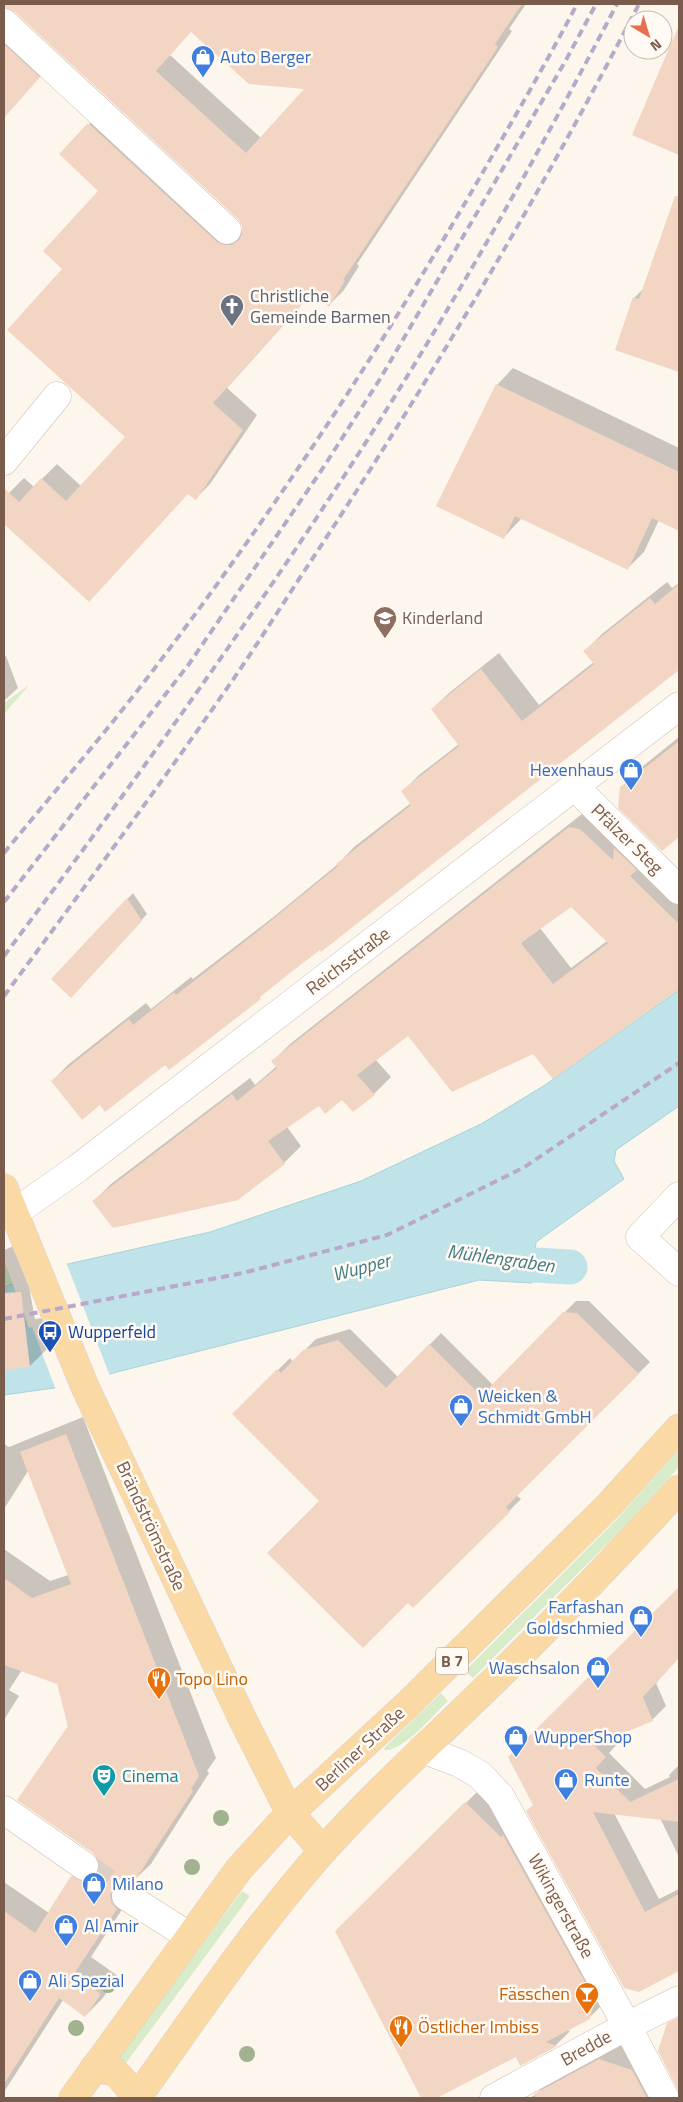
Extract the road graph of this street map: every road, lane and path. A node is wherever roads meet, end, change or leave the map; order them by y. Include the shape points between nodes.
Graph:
1 (4, 24) edge
2 (227, 230) dead end
3 (57, 396) dead end
4 (4, 461) edge
5 (679, 706) edge
6 (575, 787) junction
7 (679, 890) edge
8 (679, 1196) edge
9 (9, 1200) edge
10 (679, 1272) edge
11 (679, 1428) edge
12 (677, 1498) edge
13 (422, 1749) junction
14 (4, 1810) edge
15 (290, 1813) junction
16 (323, 1851) junction
17 (84, 1866) tunnel mouth
18 (126, 1896) tunnel mouth
19 (189, 1936) junction
20 (679, 2000) edge
21 (627, 2026) junction
22 (94, 2068) junction
23 (73, 2098) edge
24 (136, 2098) edge
25 (494, 2098) edge
26 (665, 2098) edge

1 - 2 street
3 - 4 street
5 - 6 street, Reichsstraße
6 - 7 street, Pfälzer Steg
6 - 9 street, Reichsstraße via 78,1168
8 - 10 street via 640,1238
9 - 15 main road, Brändströmstraße via 85,1388
11 - 15 main road, Berliner Straße / B 7 via 609,1505 532,1582 407,1705
12 - 13 main road, B 7
13 - 16 main road, B 7
13 - 21 street, Wikingerstraße via 480,1775 500,1796
14 - 17 street
15 - 16 main road, Brändströmstraße
15 - 19 main road, Berliner Straße / B 7 via 239,1869
16 - 24 main road, B 7 via 260,1927
18 - 19 street
19 - 22 main road, Berliner Straße / B 7
20 - 21 street, Bredde
21 - 25 street, Bredde
21 - 26 street, Wikingerstraße
22 - 23 main road, Berliner Straße / B 7
22 - 24 main road via 115,2072

